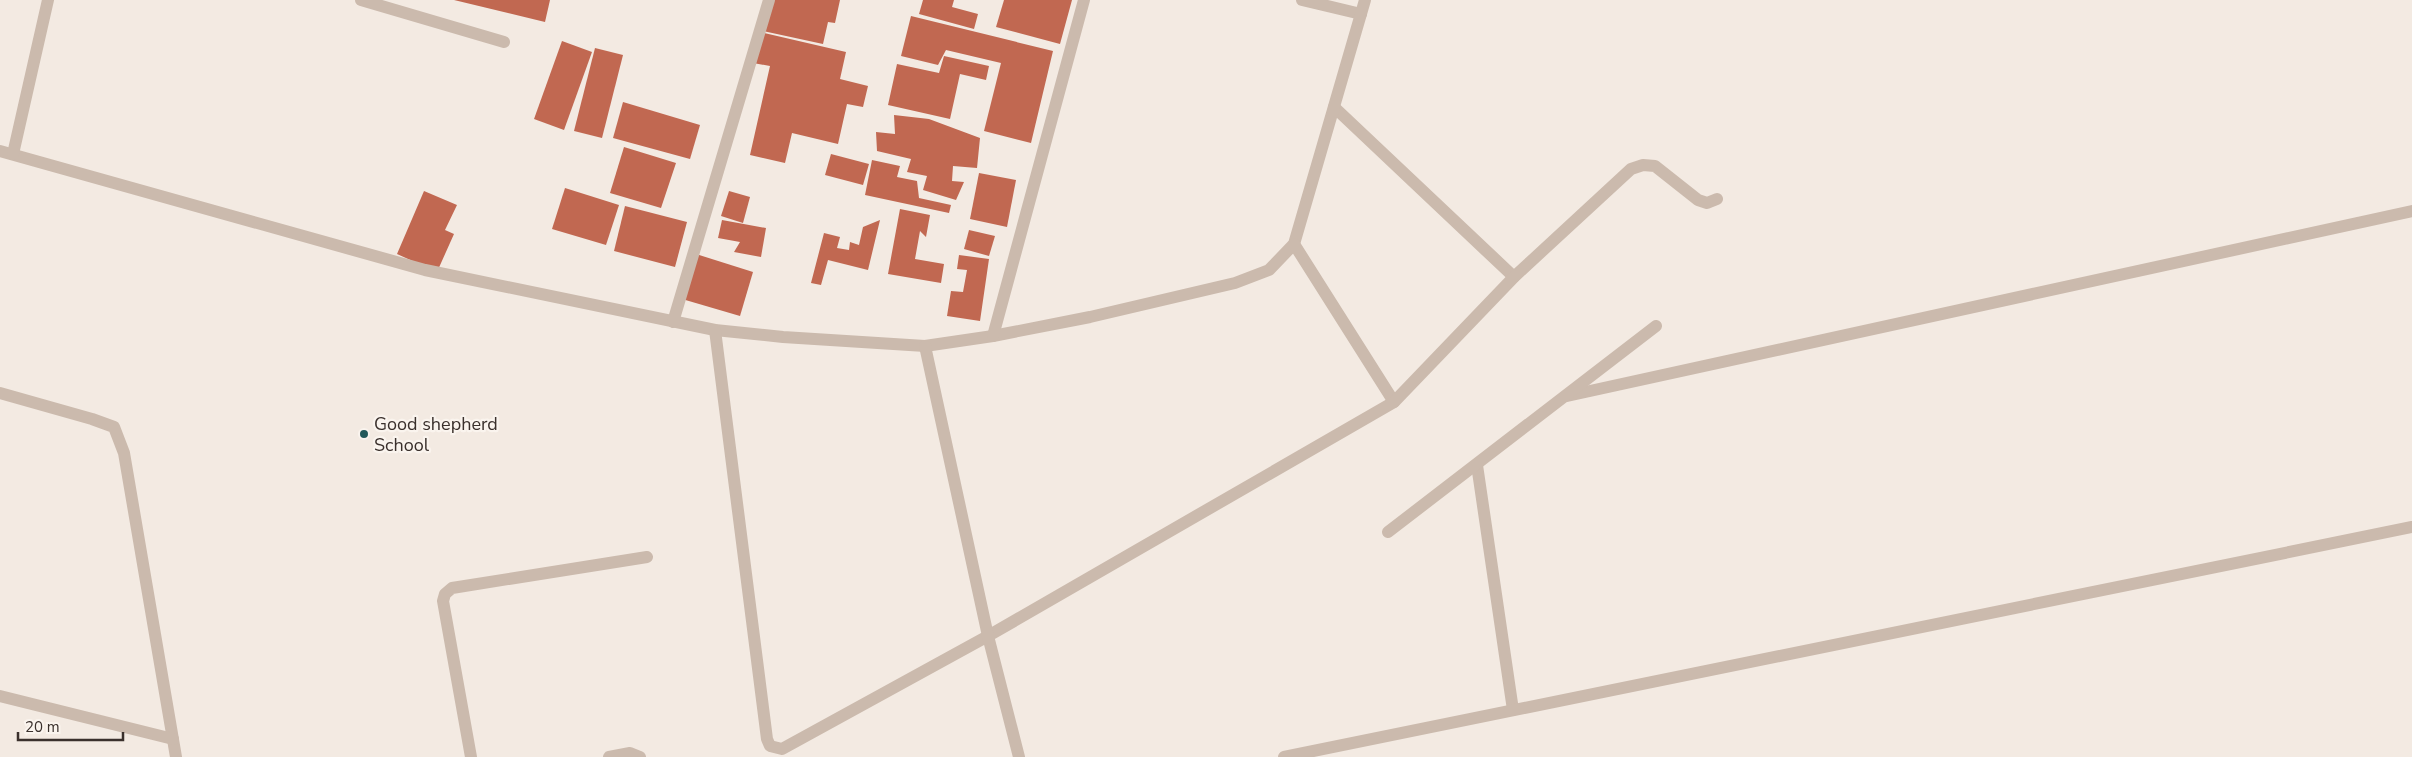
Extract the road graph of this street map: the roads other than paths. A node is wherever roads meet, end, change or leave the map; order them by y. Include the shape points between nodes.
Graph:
1 (48, 0) edge
2 (361, 0) edge
3 (769, 0) edge
4 (1084, 0) edge
5 (1302, 0) edge
6 (1365, 0) edge
7 (1361, 14) junction
8 (504, 42) dead end
9 (1334, 107) junction
10 (6, 152) edge
11 (1717, 200) dead end
12 (2412, 211) edge
13 (1294, 244) junction
14 (1514, 277) junction
15 (672, 322) junction
16 (1656, 326) dead end
17 (716, 330) junction
18 (994, 336) junction
19 (925, 346) junction
20 (0, 393) edge
21 (1567, 396) junction
22 (1394, 402) junction
23 (1477, 465) junction
24 (2412, 527) edge
25 (1388, 532) dead end
26 (647, 557) dead end
27 (988, 636) junction
28 (0, 696) edge
29 (1513, 710) junction
30 (173, 739) junction
31 (176, 757) edge
32 (471, 757) edge
33 (609, 757) edge
34 (640, 757) edge
35 (1019, 757) edge
36 (1284, 757) edge

1 - 10 street
2 - 8 street
3 - 15 street
4 - 18 street
5 - 7 street
6 - 7 street
7 - 9 street
9 - 13 street
9 - 14 street
10 - 15 street via 425,270
11 - 14 street via 1706,203 1698,200 1655,166 1631,169
12 - 21 street
13 - 18 street via 1269,270 1235,283
13 - 22 street
14 - 22 street
15 - 17 street
16 - 21 street
17 - 19 street
17 - 27 street via 770,746 782,748
18 - 19 street
19 - 27 street
20 - 30 street via 114,427 124,453
21 - 23 street
22 - 27 street
23 - 25 street
23 - 29 street
24 - 29 street
26 - 32 street via 452,588 445,594
27 - 35 street
28 - 30 street
29 - 36 street
30 - 31 street
33 - 34 street via 630,753

